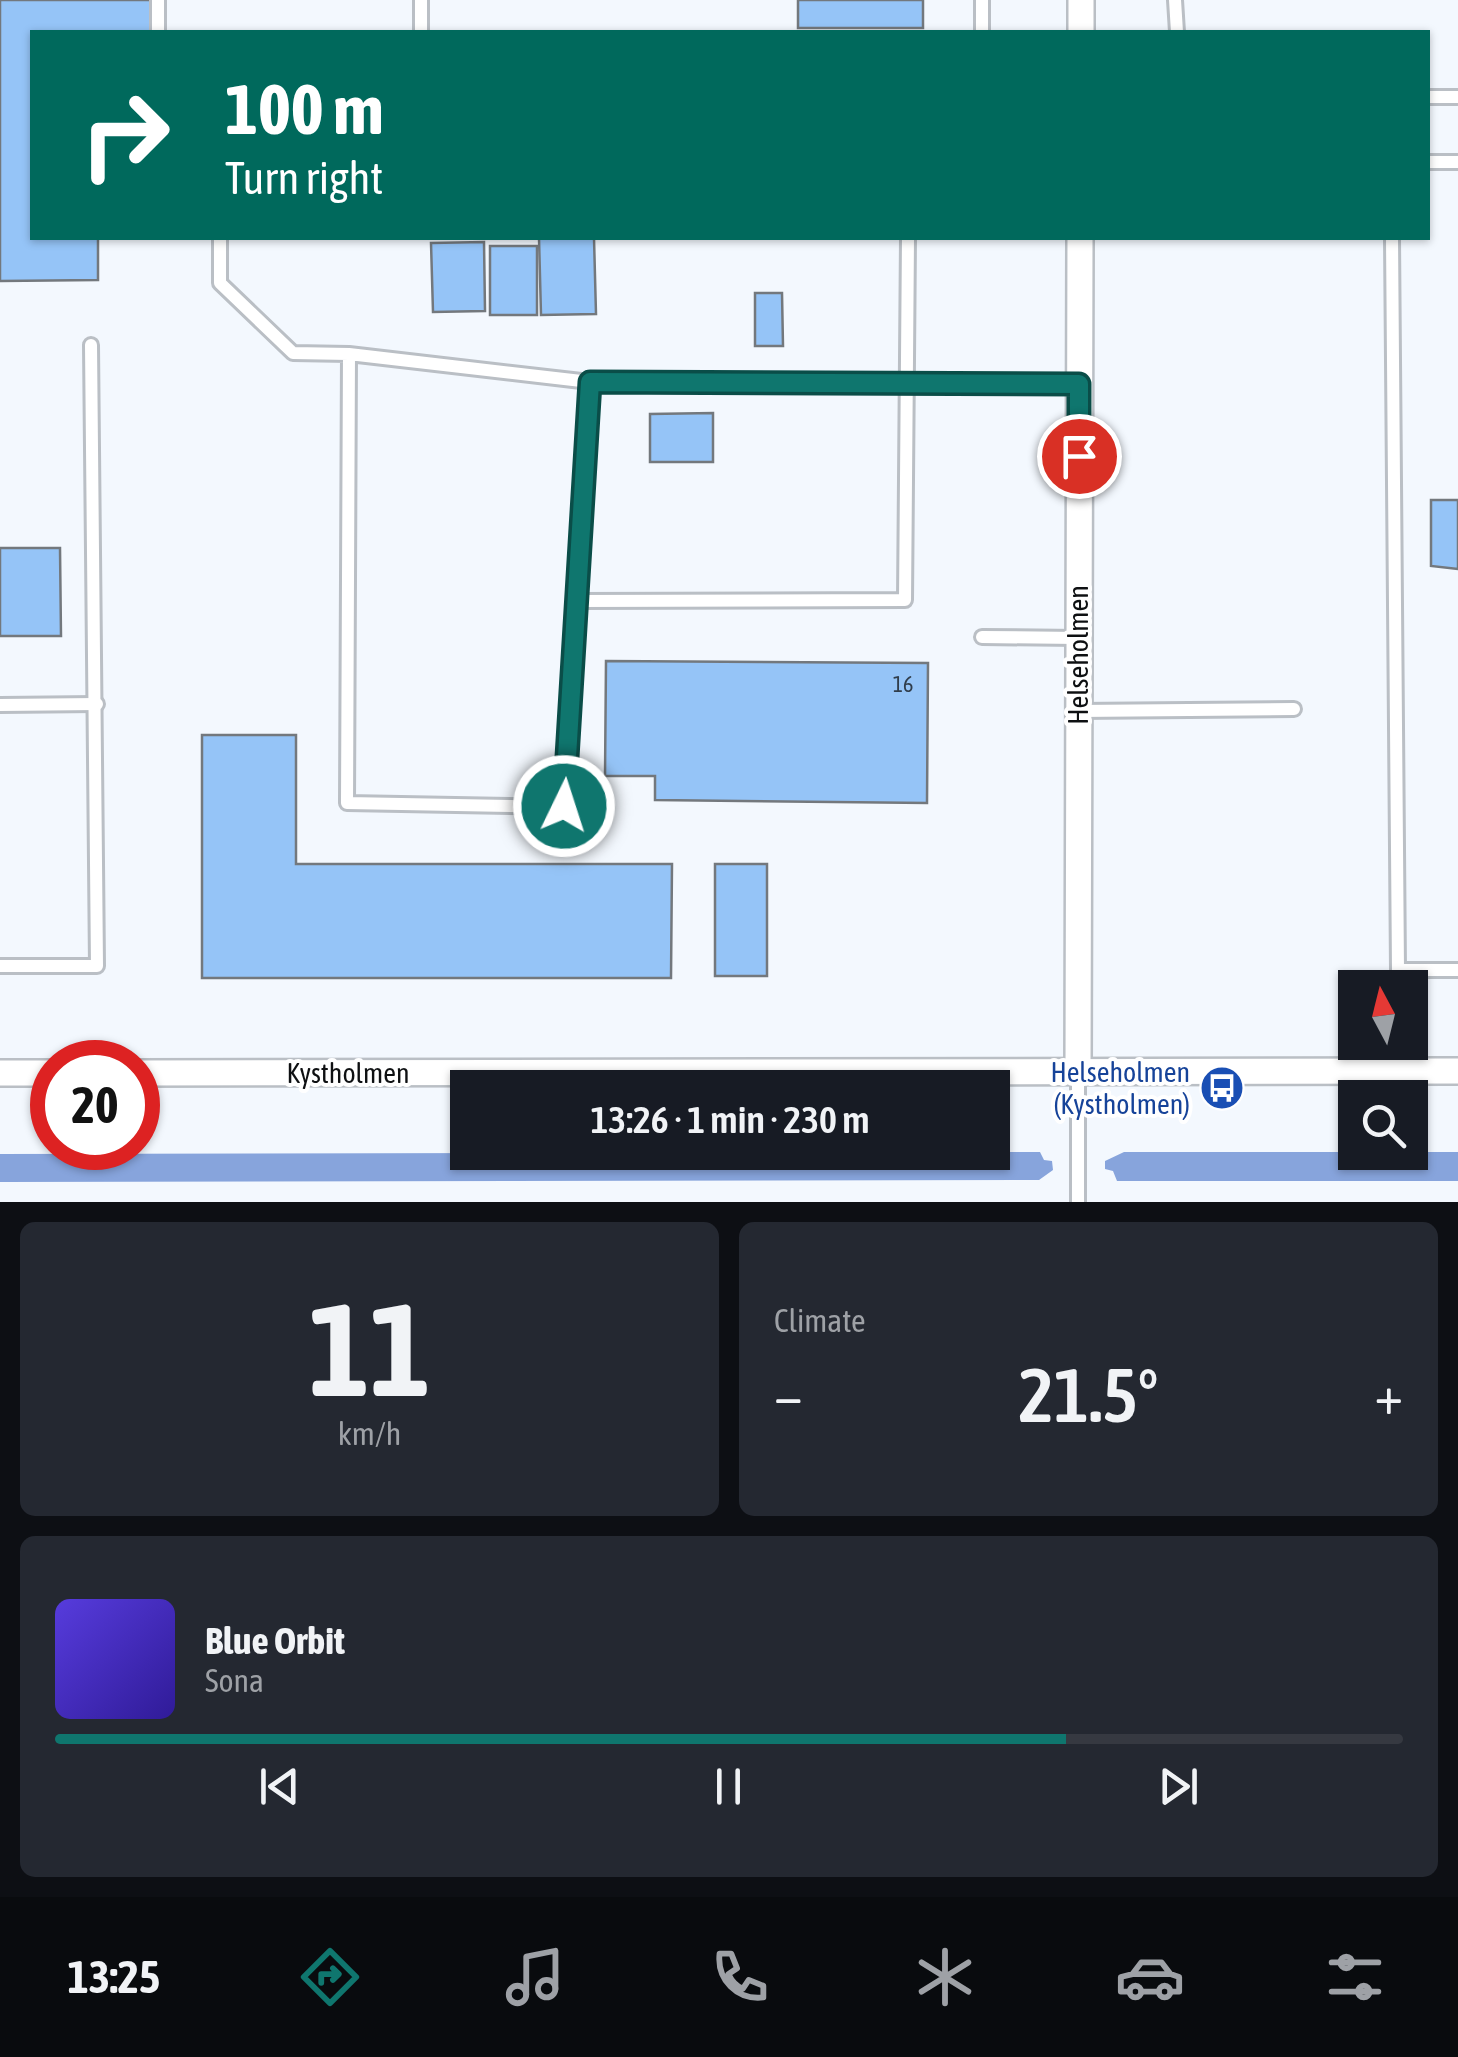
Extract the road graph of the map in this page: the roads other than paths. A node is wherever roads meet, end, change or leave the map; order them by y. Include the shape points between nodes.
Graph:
1 (158, 0) edge
2 (421, 0) edge
3 (982, 0) edge
4 (1081, 0) edge
5 (1175, 0) edge
6 (158, 30) edge
7 (421, 30) edge
8 (982, 30) edge
9 (1081, 30) edge
10 (1176, 30) edge
11 (1458, 97) edge
12 (1430, 98) edge
13 (1430, 162) edge
14 (1458, 162) edge
15 (220, 240) edge
16 (908, 240) edge
17 (1080, 240) edge
18 (1392, 240) edge
19 (91, 345) dead end
20 (348, 354) junction
21 (590, 382) junction
22 (909, 383) junction
23 (1079, 384) junction
24 (578, 602) junction
25 (982, 637) dead end
26 (1078, 638) junction
27 (0, 704) edge
28 (97, 704) junction
29 (1294, 709) dead end
30 (1078, 711) junction
31 (0, 966) edge
32 (1458, 970) edge
33 (1458, 1070) edge
34 (1078, 1072) junction
35 (0, 1073) edge
36 (30, 1073) edge
37 (160, 1073) edge
38 (1078, 1202) edge

1 - 6 lane
2 - 7 lane
3 - 8 lane
4 - 9 street
5 - 10 lane
11 - 12 lane
13 - 14 lane
15 - 20 lane via 220,283 293,354
16 - 22 lane
17 - 23 street, Helseholmen
18 - 32 lane via 1398,970
19 - 28 lane
20 - 21 lane
20 - 24 lane via 348,803 564,806
21 - 22 lane
21 - 24 lane
22 - 23 lane
22 - 24 lane via 905,600
23 - 26 street, Helseholmen
25 - 26 lane
26 - 30 street, Helseholmen
27 - 28 lane
28 - 31 lane via 97,966
29 - 30 lane
30 - 34 street, Helseholmen
33 - 34 street, Kystholmen
34 - 37 street, Kystholmen
34 - 38 lane
35 - 36 street

